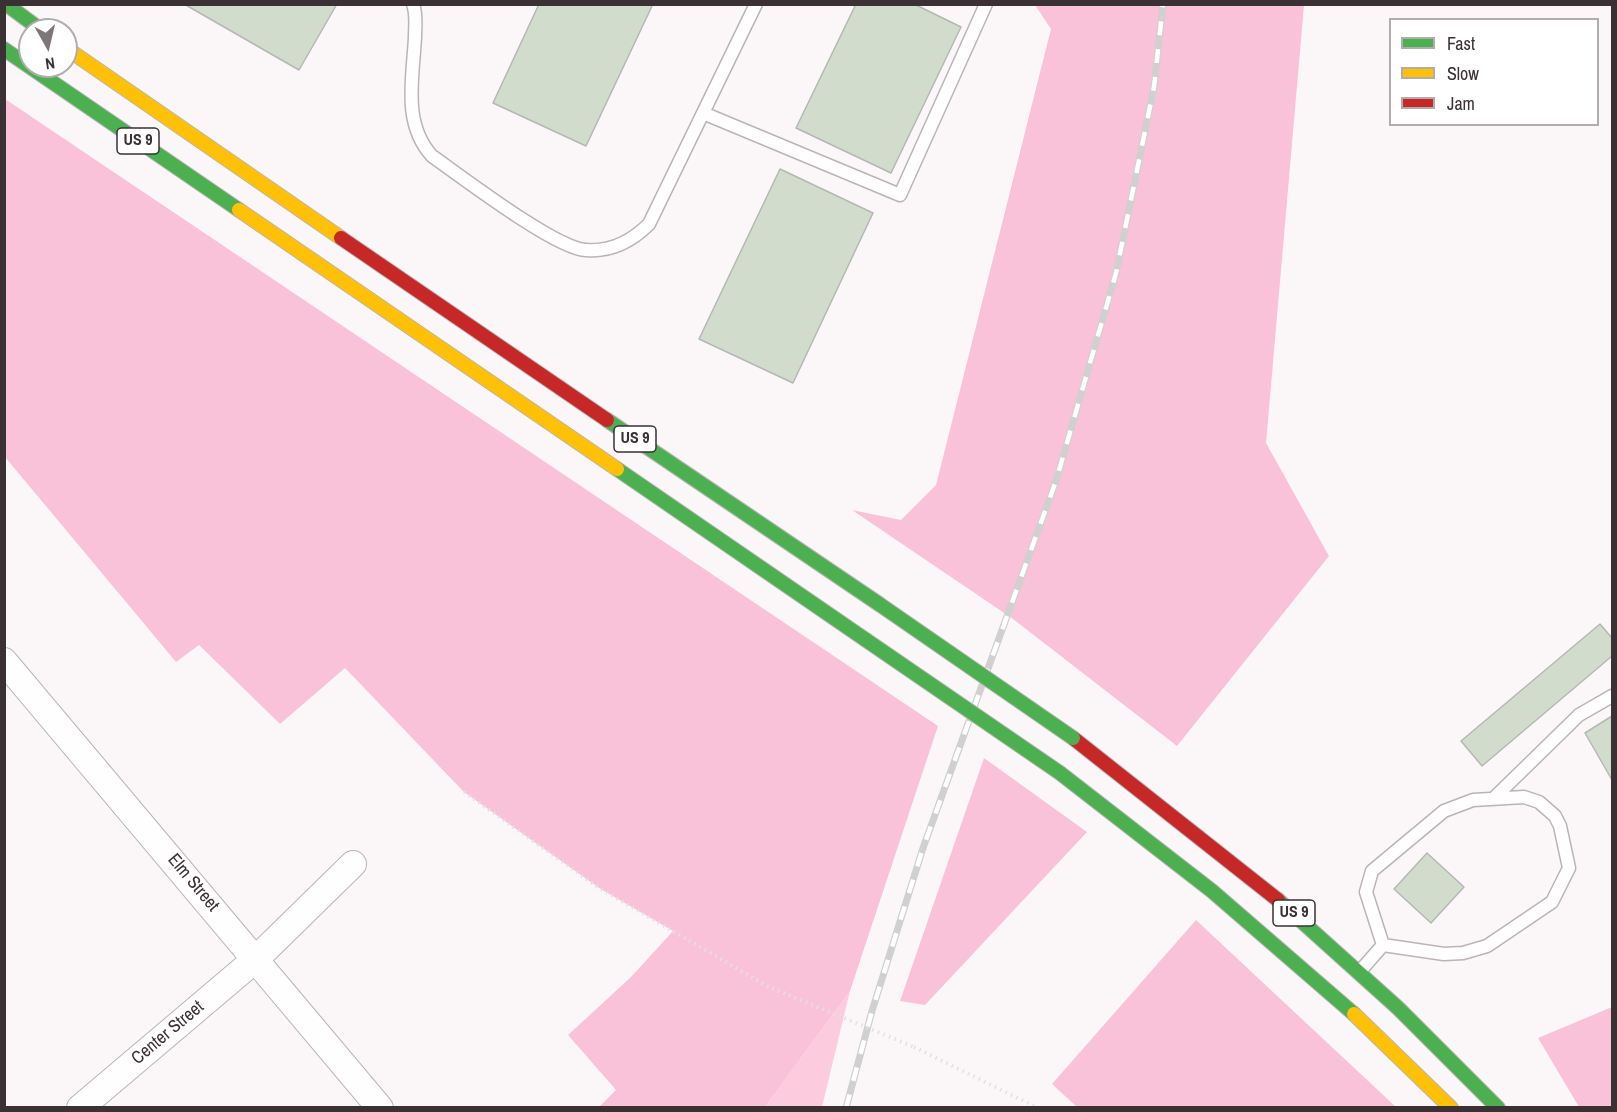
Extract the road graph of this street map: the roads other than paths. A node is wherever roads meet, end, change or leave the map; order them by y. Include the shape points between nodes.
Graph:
1 (6, 4) edge
2 (413, 4) edge
3 (756, 4) edge
4 (986, 4) edge
5 (25, 18) edge
6 (4, 49) edge
7 (78, 56) edge
8 (703, 113) junction
9 (4, 662) edge
10 (1612, 696) edge
11 (1495, 797) junction
12 (353, 864) dead end
13 (1383, 945) junction
14 (257, 958) junction
15 (1361, 971) junction
16 (80, 1107) edge
17 (380, 1107) edge
18 (1450, 1107) edge
19 (1498, 1107) edge

1 - 5 highway
2 - 8 lane via 411,114 422,146 571,247 612,248 649,224
3 - 8 lane
4 - 8 lane via 900,195
6 - 18 highway, US 9, bridge via 1060,773 1235,909 1339,999
7 - 15 highway, US 9, bridge via 1073,738 1252,877
9 - 14 street, Elm Street
10 - 11 lane via 1579,715
11 - 13 lane via 1444,811 1372,871 1366,892
11 - 13 lane via 1524,797 1539,802 1556,816 1569,868 1552,902 1487,946 1463,953
12 - 14 street, Center Street
13 - 15 lane
14 - 16 street, Center Street
14 - 17 street, Elm Street
15 - 19 highway, US 9

